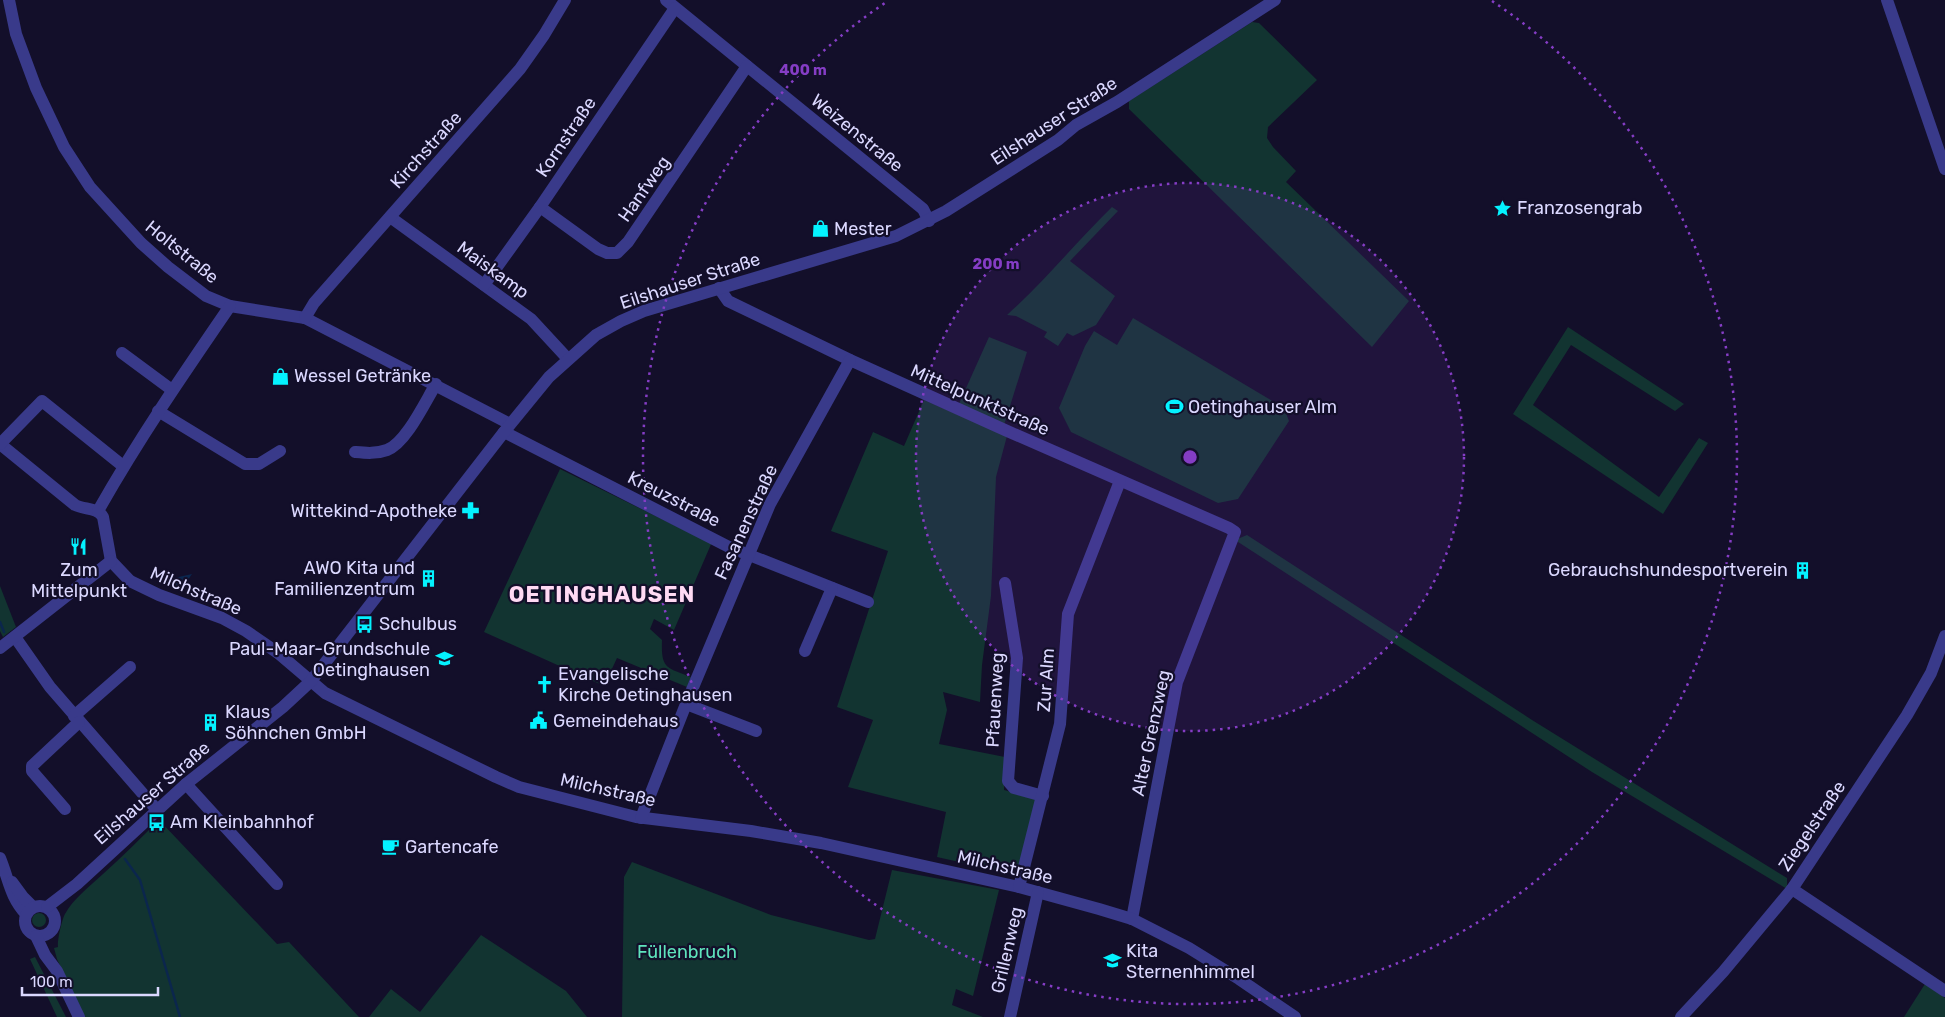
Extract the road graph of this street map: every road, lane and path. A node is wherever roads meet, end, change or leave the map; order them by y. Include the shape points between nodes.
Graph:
1 (8, 0) edge
2 (565, 0) edge
3 (1275, 0) edge
4 (1887, 0) edge
5 (670, 4) edge
6 (1257, 5) edge
7 (747, 66) junction
8 (1945, 168) edge
9 (540, 208) junction
10 (390, 217) junction
11 (929, 221) junction
12 (484, 285) junction
13 (719, 288) junction
14 (230, 306) junction
15 (304, 318) junction
16 (122, 353) dead end
17 (568, 359) junction
18 (850, 360) junction
19 (436, 384) junction
20 (172, 390) junction
21 (158, 411) junction
22 (507, 428) junction
23 (0, 444) edge
24 (280, 451) dead end
25 (355, 452) dead end
26 (124, 466) junction
27 (1120, 481) junction
28 (98, 511) junction
29 (1235, 532) joint
30 (748, 554) junction
31 (111, 561) junction
32 (1005, 583) dead end
33 (832, 588) junction
34 (868, 602) dead end
35 (1945, 636) edge
36 (15, 637) junction
37 (0, 648) edge
38 (805, 651) dead end
39 (130, 667) dead end
40 (311, 681) junction
41 (686, 704) junction
42 (76, 719) junction
43 (756, 731) dead end
44 (186, 784) junction
45 (1043, 796) junction
46 (65, 809) dead end
47 (157, 810) junction
48 (641, 818) junction
49 (0, 858) edge
50 (277, 884) dead end
51 (1019, 887) junction
52 (1792, 889) junction
53 (1038, 892) junction
54 (29, 910) junction
55 (50, 911) junction
56 (1132, 919) junction
57 (50, 932) junction
58 (36, 936) junction
59 (57, 971) junction
60 (1945, 991) edge
61 (79, 1017) edge
62 (1010, 1017) edge
63 (1295, 1017) edge
64 (1681, 1017) edge

1 - 14 street, Holtstraße via 16,34 36,88 64,147 90,187 141,243 168,267 206,296
2 - 10 street, Kirchstraße via 520,69
3 - 6 street, Eilshauser Straße
4 - 8 street
5 - 7 street, Weizenstraße
5 - 9 street, Kornstraße
6 - 11 street, Eilshauser Straße via 1117,102
7 - 9 street, Hanfweg via 628,242 617,253 598,249
7 - 11 street, Weizenstraße via 923,209
9 - 12 street, Kornstraße
10 - 12 street, Maiskamp
10 - 15 street, Kirchstraße
11 - 13 street, Eilshauser Straße via 896,236
12 - 17 street, Maiskamp via 531,319
13 - 17 street, Eilshauser Straße via 668,302 621,321 596,335
13 - 18 street, Mittelpunktstraße via 728,301
14 - 15 street, Holtstraße
14 - 20 street
15 - 19 street, Holtstraße
16 - 20 street
17 - 22 street, Eilshauser Straße via 549,376
18 - 27 street, Mittelpunktstraße
18 - 30 street, Fasanenstraße via 770,504
19 - 22 street, Holtstraße
19 - 25 street via 394,446 378,453
20 - 21 street
21 - 24 street via 245,464 259,464
21 - 26 street
22 - 30 street, Kreuzstraße via 621,492
22 - 40 street, Eilshauser Straße
23 - 26 street via 42,400
23 - 28 street via 75,505
26 - 28 street
27 - 29 street, Mittelpunktstraße
27 - 45 street, Zur Alm via 1068,614 1060,724
28 - 31 street
29 - 56 street, Alter Grenzweg via 1177,682
30 - 33 street, Kreuzstraße
30 - 41 street, Fasanenstraße
31 - 36 street
31 - 40 street, Milchstraße via 139,586 222,618 246,631
32 - 45 street, Pfauenweg via 1017,658 1008,781 1014,788
33 - 34 street, Kreuzstraße
33 - 38 street
35 - 52 street, Ziegelstraße via 1931,674 1907,715
36 - 37 street
36 - 42 street
39 - 42 street
40 - 44 street, Eilshauser Straße
40 - 48 street, Milchstraße via 325,693 519,786
41 - 43 street
41 - 48 street, Fasanenstraße
42 - 46 street via 32,766 32,771
42 - 47 street
44 - 47 street, Eilshauser Straße
44 - 50 street
45 - 51 street, Zur Alm
47 - 55 street, Eilshauser Straße
48 - 51 street, Milchstraße via 812,842
49 - 54 street via 7,876
51 - 53 street, Milchstraße
52 - 60 street
52 - 64 street, Ziegelstraße
53 - 56 street, Milchstraße
53 - 62 street, Grillenweg
54 - 55 street via 40,905
54 - 58 street via 26,928
55 - 57 street via 55,924
56 - 63 street, Milchstraße via 1189,948
57 - 58 street
57 - 59 street
58 - 59 street
59 - 61 street

